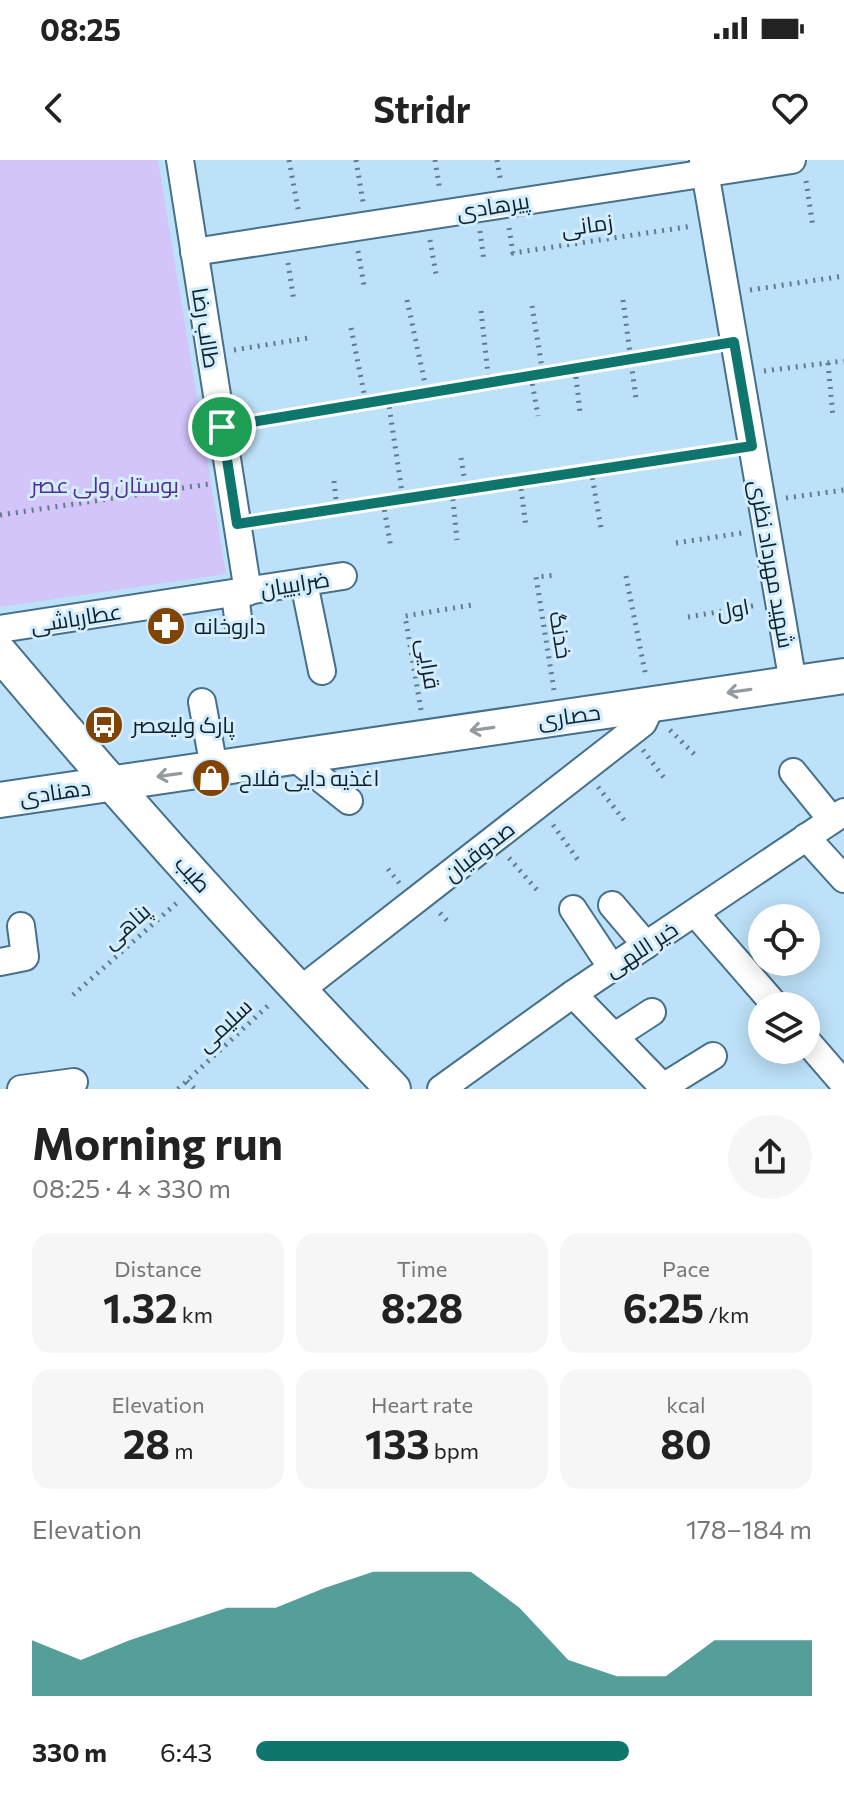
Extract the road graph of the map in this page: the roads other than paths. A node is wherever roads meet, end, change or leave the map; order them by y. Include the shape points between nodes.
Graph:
1 (180, 160) edge
2 (704, 167) edge
3 (798, 167) edge
4 (194, 252) junction
5 (343, 576) dead end
6 (304, 583) junction
7 (241, 593) junction
8 (239, 626) dead end
9 (0, 629) edge
10 (0, 653) edge
11 (322, 671) dead end
12 (844, 676) edge
13 (793, 683) junction
14 (202, 702) dead end
15 (652, 704) junction
16 (294, 757) junction
17 (214, 768) junction
18 (793, 772) dead end
19 (111, 784) junction
20 (0, 800) edge
21 (349, 801) dead end
22 (838, 816) edge
23 (806, 837) junction
24 (844, 879) edge
25 (612, 905) dead end
26 (573, 909) dead end
27 (695, 913) junction
28 (21, 926) dead end
29 (646, 945) junction
30 (0, 962) edge
31 (612, 968) junction
32 (295, 988) junction
33 (764, 992) edge
34 (573, 994) junction
35 (652, 1012) dead end
36 (615, 1036) junction
37 (713, 1056) dead end
38 (820, 1057) edge
39 (74, 1082) dead end
40 (843, 1086) edge
41 (664, 1088) edge
42 (21, 1089) edge
43 (393, 1089) edge
44 (441, 1089) edge

1 - 4 street, طالب رضا
2 - 3 street, پیرهادی
2 - 4 street, پیرهادی
2 - 13 street, شهید مهرداد نظری
4 - 7 street, طالب رضا via 237,524
5 - 6 street, ضرابییان
6 - 7 street, ضرابییان
6 - 11 street
7 - 8 street, طالب رضا
7 - 9 street, عطارباشی
10 - 19 main road, طیب
12 - 13 main road, حصاری
13 -> 15 main road, حصاری
14 - 17 street
15 -> 16 main road, حصاری
15 - 32 street, صدوقیان via 643,723
16 - 17 main road, حصاری
16 - 21 street
17 -> 19 main road, حصاری
18 - 22 street
19 - 20 main road, دهنادی
19 - 32 main road, طیب
22 - 23 street, خیر اللهی
23 - 24 street
23 - 27 street, خیر اللهی
25 - 29 street
26 - 31 street
27 - 29 street, خیر اللهی
27 - 33 street
28 - 30 street via 25,957
29 - 31 street, خیر اللهی
31 - 34 street, خیر اللهی
32 - 43 main road, طیب
34 - 36 street
34 - 44 street, خیر اللهی
35 - 36 street
36 - 41 street
37 - 41 street
38 - 40 street
39 - 42 street

